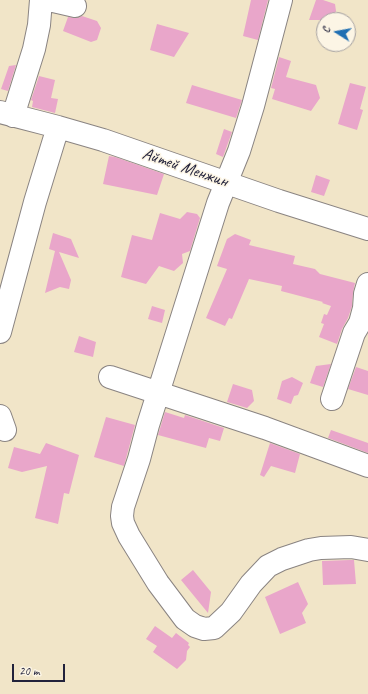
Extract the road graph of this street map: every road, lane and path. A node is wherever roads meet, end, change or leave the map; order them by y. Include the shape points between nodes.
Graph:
1 (41, 0) edge
2 (49, 0) edge
3 (281, 0) edge
4 (75, 6) dead end
5 (7, 114) edge
6 (58, 126) junction
7 (226, 182) junction
8 (368, 229) edge
9 (368, 284) edge
10 (0, 332) edge
11 (110, 376) dead end
12 (158, 393) junction
13 (332, 399) dead end
14 (368, 466) edge
15 (368, 550) edge

1 - 5 street via 34,48
2 - 4 street
3 - 7 street via 253,106
5 - 6 street, Айтей Менжин
6 - 7 street, Айтей Менжин
6 - 10 street
7 - 8 street, Айтей Менжин
7 - 12 street
9 - 13 street via 360,323 354,333
11 - 12 street
12 - 14 street via 265,428
12 - 15 street via 122,516 123,524 132,541 158,583 185,619 204,629 214,628 268,566 282,559 321,548 351,547

